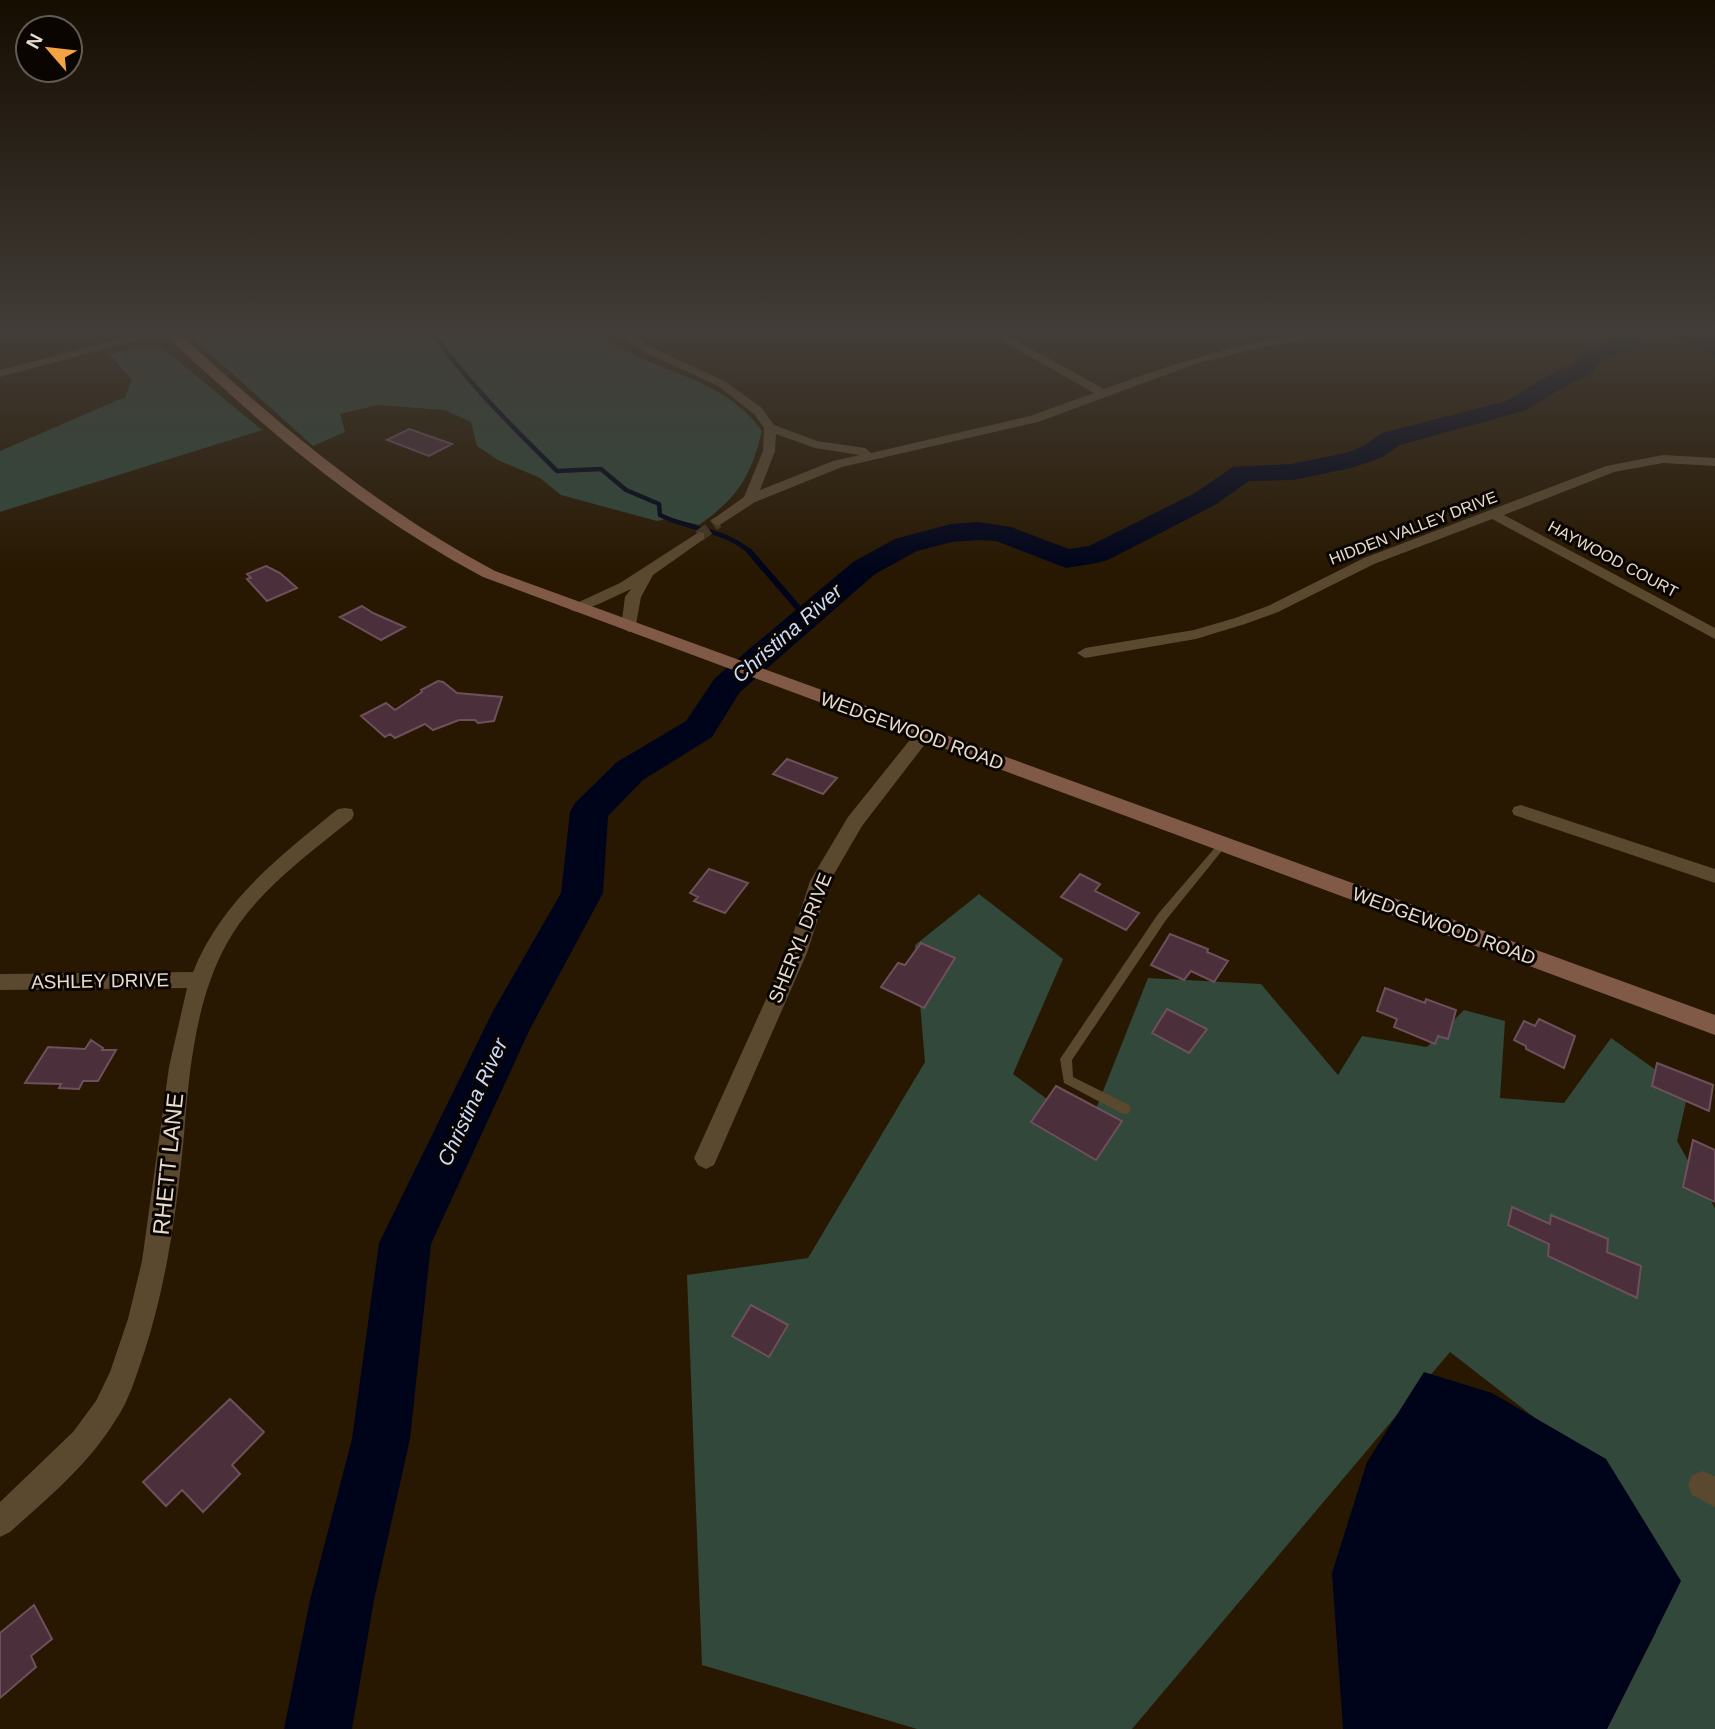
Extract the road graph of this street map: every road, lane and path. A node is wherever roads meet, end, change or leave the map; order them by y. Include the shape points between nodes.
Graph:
1 (256, 411) edge
2 (758, 411) edge
3 (1057, 411) edge
4 (770, 428) junction
5 (877, 454) junction
6 (1715, 462) edge
7 (750, 499) junction
8 (1494, 515) junction
9 (718, 522) tunnel mouth
10 (699, 536) tunnel mouth
11 (650, 572) junction
12 (576, 607) junction
13 (629, 627) junction
14 (1715, 634) edge
15 (1085, 653) dead end
16 (923, 735) junction
17 (1521, 811) dead end
18 (345, 814) dead end
19 (1222, 845) junction
20 (1715, 876) edge
21 (200, 980) junction
22 (0, 982) edge
23 (1715, 1025) edge
24 (1125, 1110) dead end
25 (706, 1158) dead end
26 (0, 1522) edge

1 - 12 street, WEDGEWOOD ROAD via 321,465 435,546 489,574
2 - 4 street
3 - 5 street
4 - 5 street via 815,444
4 - 7 street via 769,451
5 - 7 street via 807,475
6 - 8 street, HIDDEN VALLEY DRIVE via 1637,462
7 - 9 street
8 - 14 street, HAYWOOD COURT
8 - 15 street, HIDDEN VALLEY DRIVE via 1369,561 1240,621 1196,634
10 - 11 street
11 - 12 street
11 - 13 street via 633,597
12 - 13 street, WEDGEWOOD ROAD
13 - 16 street, WEDGEWOOD ROAD
16 - 19 street, WEDGEWOOD ROAD
16 - 25 street, SHERYL DRIVE via 855,822 820,880 797,953
17 - 20 street
18 - 21 street, RHETT LANE via 257,889 226,928
19 - 23 street, WEDGEWOOD ROAD
19 - 24 lane via 1163,917 1066,1059 1069,1080
21 - 22 street, ASHLEY DRIVE
21 - 26 street, RHETT LANE via 180,1060 161,1237 121,1382 86,1438

